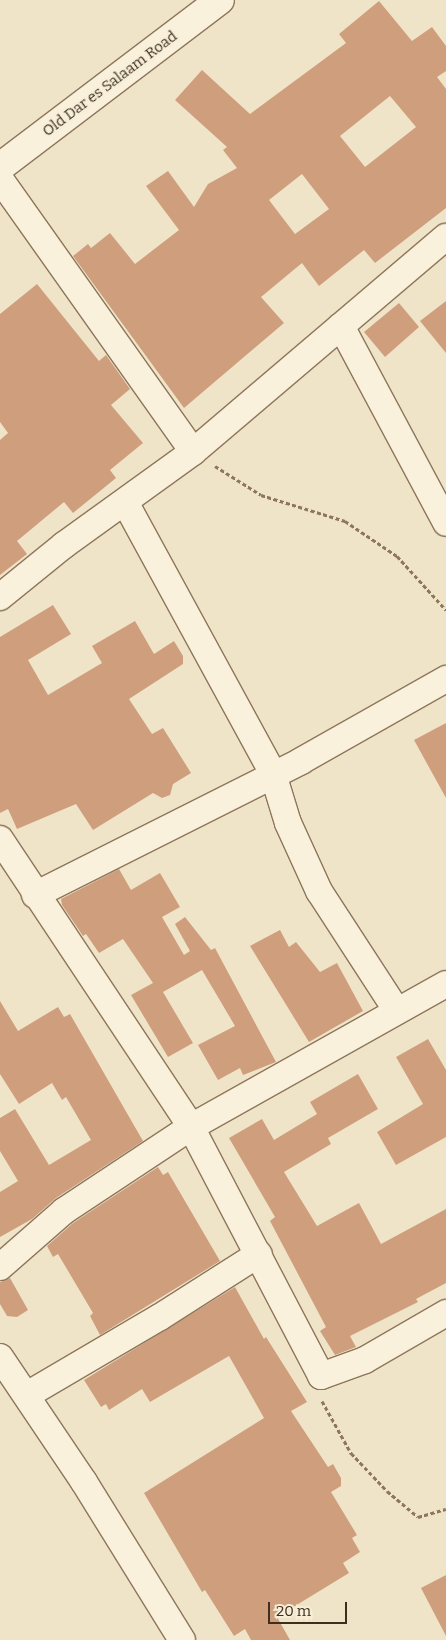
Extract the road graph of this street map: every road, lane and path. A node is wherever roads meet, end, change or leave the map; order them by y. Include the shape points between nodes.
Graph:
1 (220, 0) edge
2 (0, 167) edge
3 (0, 179) edge
4 (446, 237) edge
5 (341, 326) junction
6 (193, 452) junction
7 (125, 502) junction
8 (446, 523) edge
9 (0, 596) edge
10 (446, 610) edge
11 (446, 679) edge
12 (273, 774) junction
13 (0, 839) edge
14 (35, 895) junction
15 (446, 984) edge
16 (398, 1011) junction
17 (191, 1127) junction
18 (259, 1254) junction
19 (0, 1268) edge
20 (446, 1313) edge
21 (0, 1356) edge
22 (318, 1394) dead end
23 (27, 1395) junction
24 (446, 1509) edge
25 (182, 1640) edge

1 - 2 main road, Old Dar es Salaam Road
3 - 6 street
4 - 5 street
5 - 6 street
5 - 8 street
6 - 7 street
6 - 10 path via 261,494 345,520 397,556
7 - 9 street
7 - 12 street
11 - 12 street
12 - 14 street
12 - 16 street via 288,822 319,892
13 - 14 street
14 - 17 street
15 - 16 street
16 - 17 street
17 - 18 street
17 - 19 street via 64,1211
18 - 20 street via 321,1376 365,1360
18 - 23 street
21 - 23 street
22 - 24 path via 351,1453 387,1491 418,1517
23 - 25 street

